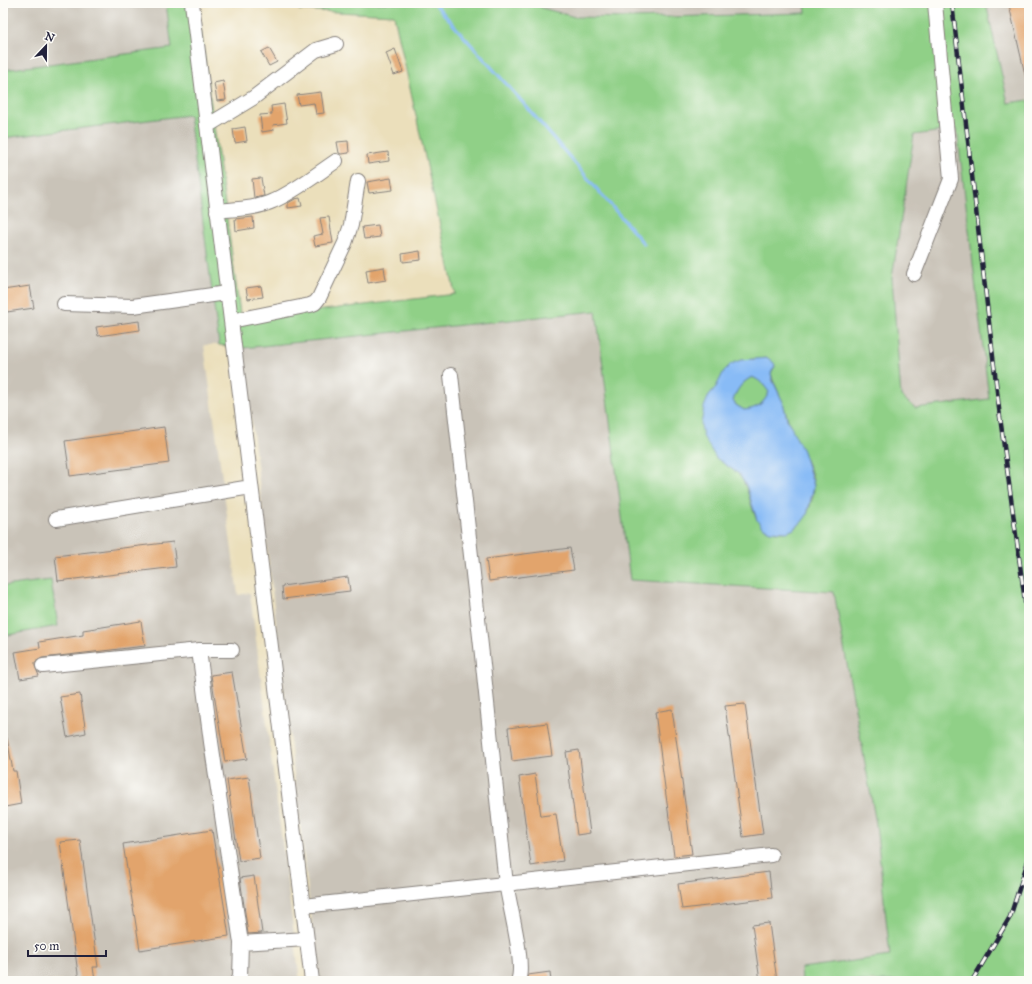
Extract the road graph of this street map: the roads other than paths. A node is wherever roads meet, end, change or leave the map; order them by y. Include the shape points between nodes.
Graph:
1 (192, 3) edge
2 (935, 3) edge
3 (336, 44) dead end
4 (207, 126) junction
5 (336, 161) dead end
6 (358, 181) dead end
7 (217, 211) junction
8 (914, 274) dead end
9 (227, 293) junction
10 (64, 304) dead end
11 (231, 321) junction
12 (451, 375) dead end
13 (251, 487) junction
14 (56, 519) dead end
15 (199, 650) junction
16 (232, 650) dead end
17 (43, 666) dead end
18 (771, 855) dead end
19 (506, 884) junction
20 (303, 906) junction
21 (307, 939) junction
22 (241, 944) junction
23 (238, 981) edge
24 (312, 981) edge
25 (518, 981) edge

1 - 4 street
2 - 8 street via 951,179
3 - 4 street via 316,50 253,98
4 - 7 street
5 - 7 street via 272,202
6 - 11 street via 351,225 315,303
7 - 9 street
9 - 10 street via 133,306
9 - 11 street
11 - 13 street
12 - 19 street
13 - 14 street
13 - 20 street
15 - 16 street
15 - 17 street
15 - 22 street
18 - 19 street
19 - 20 street
19 - 25 street via 520,963
20 - 21 street
21 - 22 street
21 - 24 street
22 - 23 street

